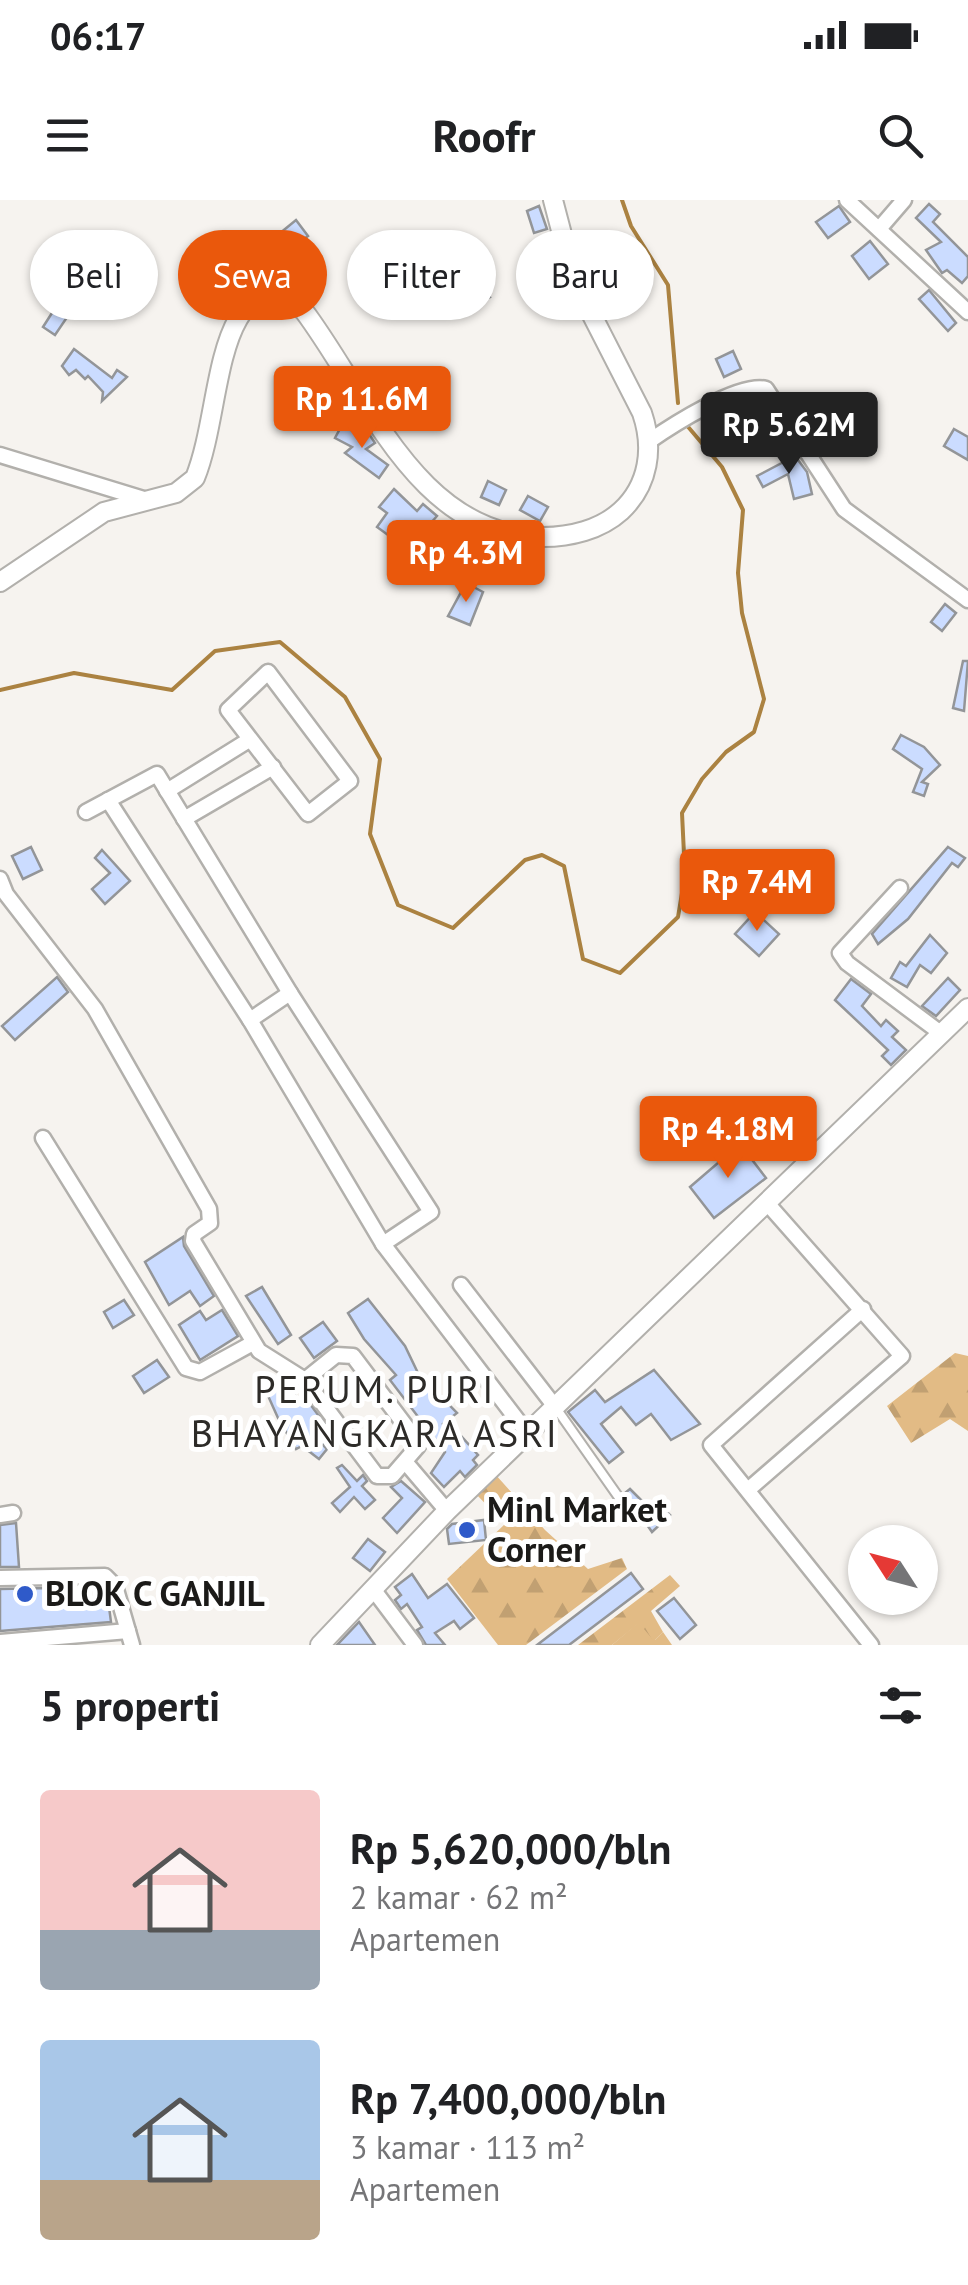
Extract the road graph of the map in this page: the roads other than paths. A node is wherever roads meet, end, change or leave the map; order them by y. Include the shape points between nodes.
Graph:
1 (553, 200) edge
2 (847, 200) edge
3 (904, 200) edge
4 (879, 229) junction
5 (968, 312) edge
6 (648, 442) junction
7 (0, 455) edge
8 (147, 500) junction
9 (0, 582) edge
10 (968, 600) edge
11 (249, 740) junction
12 (273, 767) junction
13 (168, 791) junction
14 (108, 800) junction
15 (86, 812) dead end
16 (184, 819) junction
17 (0, 879) edge
18 (900, 888) dead end
19 (290, 993) junction
20 (968, 1008) edge
21 (250, 1020) junction
22 (942, 1034) junction
23 (43, 1138) dead end
24 (766, 1202) junction
25 (382, 1244) junction
26 (462, 1285) dead end
27 (864, 1309) junction
28 (253, 1343) junction
29 (304, 1380) junction
30 (556, 1408) junction
31 (528, 1434) junction
32 (406, 1464) junction
33 (749, 1489) junction
34 (447, 1511) junction
35 (634, 1520) dead end
36 (0, 1578) edge
37 (373, 1589) junction
38 (130, 1638) edge
39 (0, 1642) edge
40 (320, 1645) edge
41 (415, 1645) edge
42 (871, 1645) edge

1 - 6 street via 574,280 642,413
2 - 4 street
3 - 4 street
4 - 5 street
6 - 8 street via 638,490 596,528 540,537 480,525 419,480 304,311 266,298 247,307 235,324 195,478 176,493
6 - 10 street via 703,410 756,387 766,389 844,508
7 - 8 street
8 - 9 street via 104,512
11 - 12 street
11 - 12 street via 228,710 268,672 350,781 308,814
11 - 13 street
12 - 16 street
13 - 14 street via 157,774
13 - 16 street
14 - 15 street
14 - 21 street
16 - 19 street
17 - 28 street via 69,971 209,1209 211,1221 192,1241
18 - 22 street via 840,953
19 - 21 street
19 - 25 street via 431,1212
20 - 22 street
21 - 25 street
22 - 24 street
23 - 28 street via 186,1368 200,1372
24 - 27 street
24 - 30 street
25 - 31 street
26 - 30 street
27 - 33 street via 711,1445
27 - 33 street via 902,1351 900,1360
28 - 29 street
29 - 32 street via 375,1474 388,1478
29 - 32 street via 339,1354 355,1358 415,1438 417,1449
30 - 31 street
30 - 35 lane
31 - 34 street
32 - 34 street
33 - 42 street
34 - 37 street
36 - 38 street via 106,1576 116,1586
37 - 40 street
37 - 41 street
38 - 39 street

